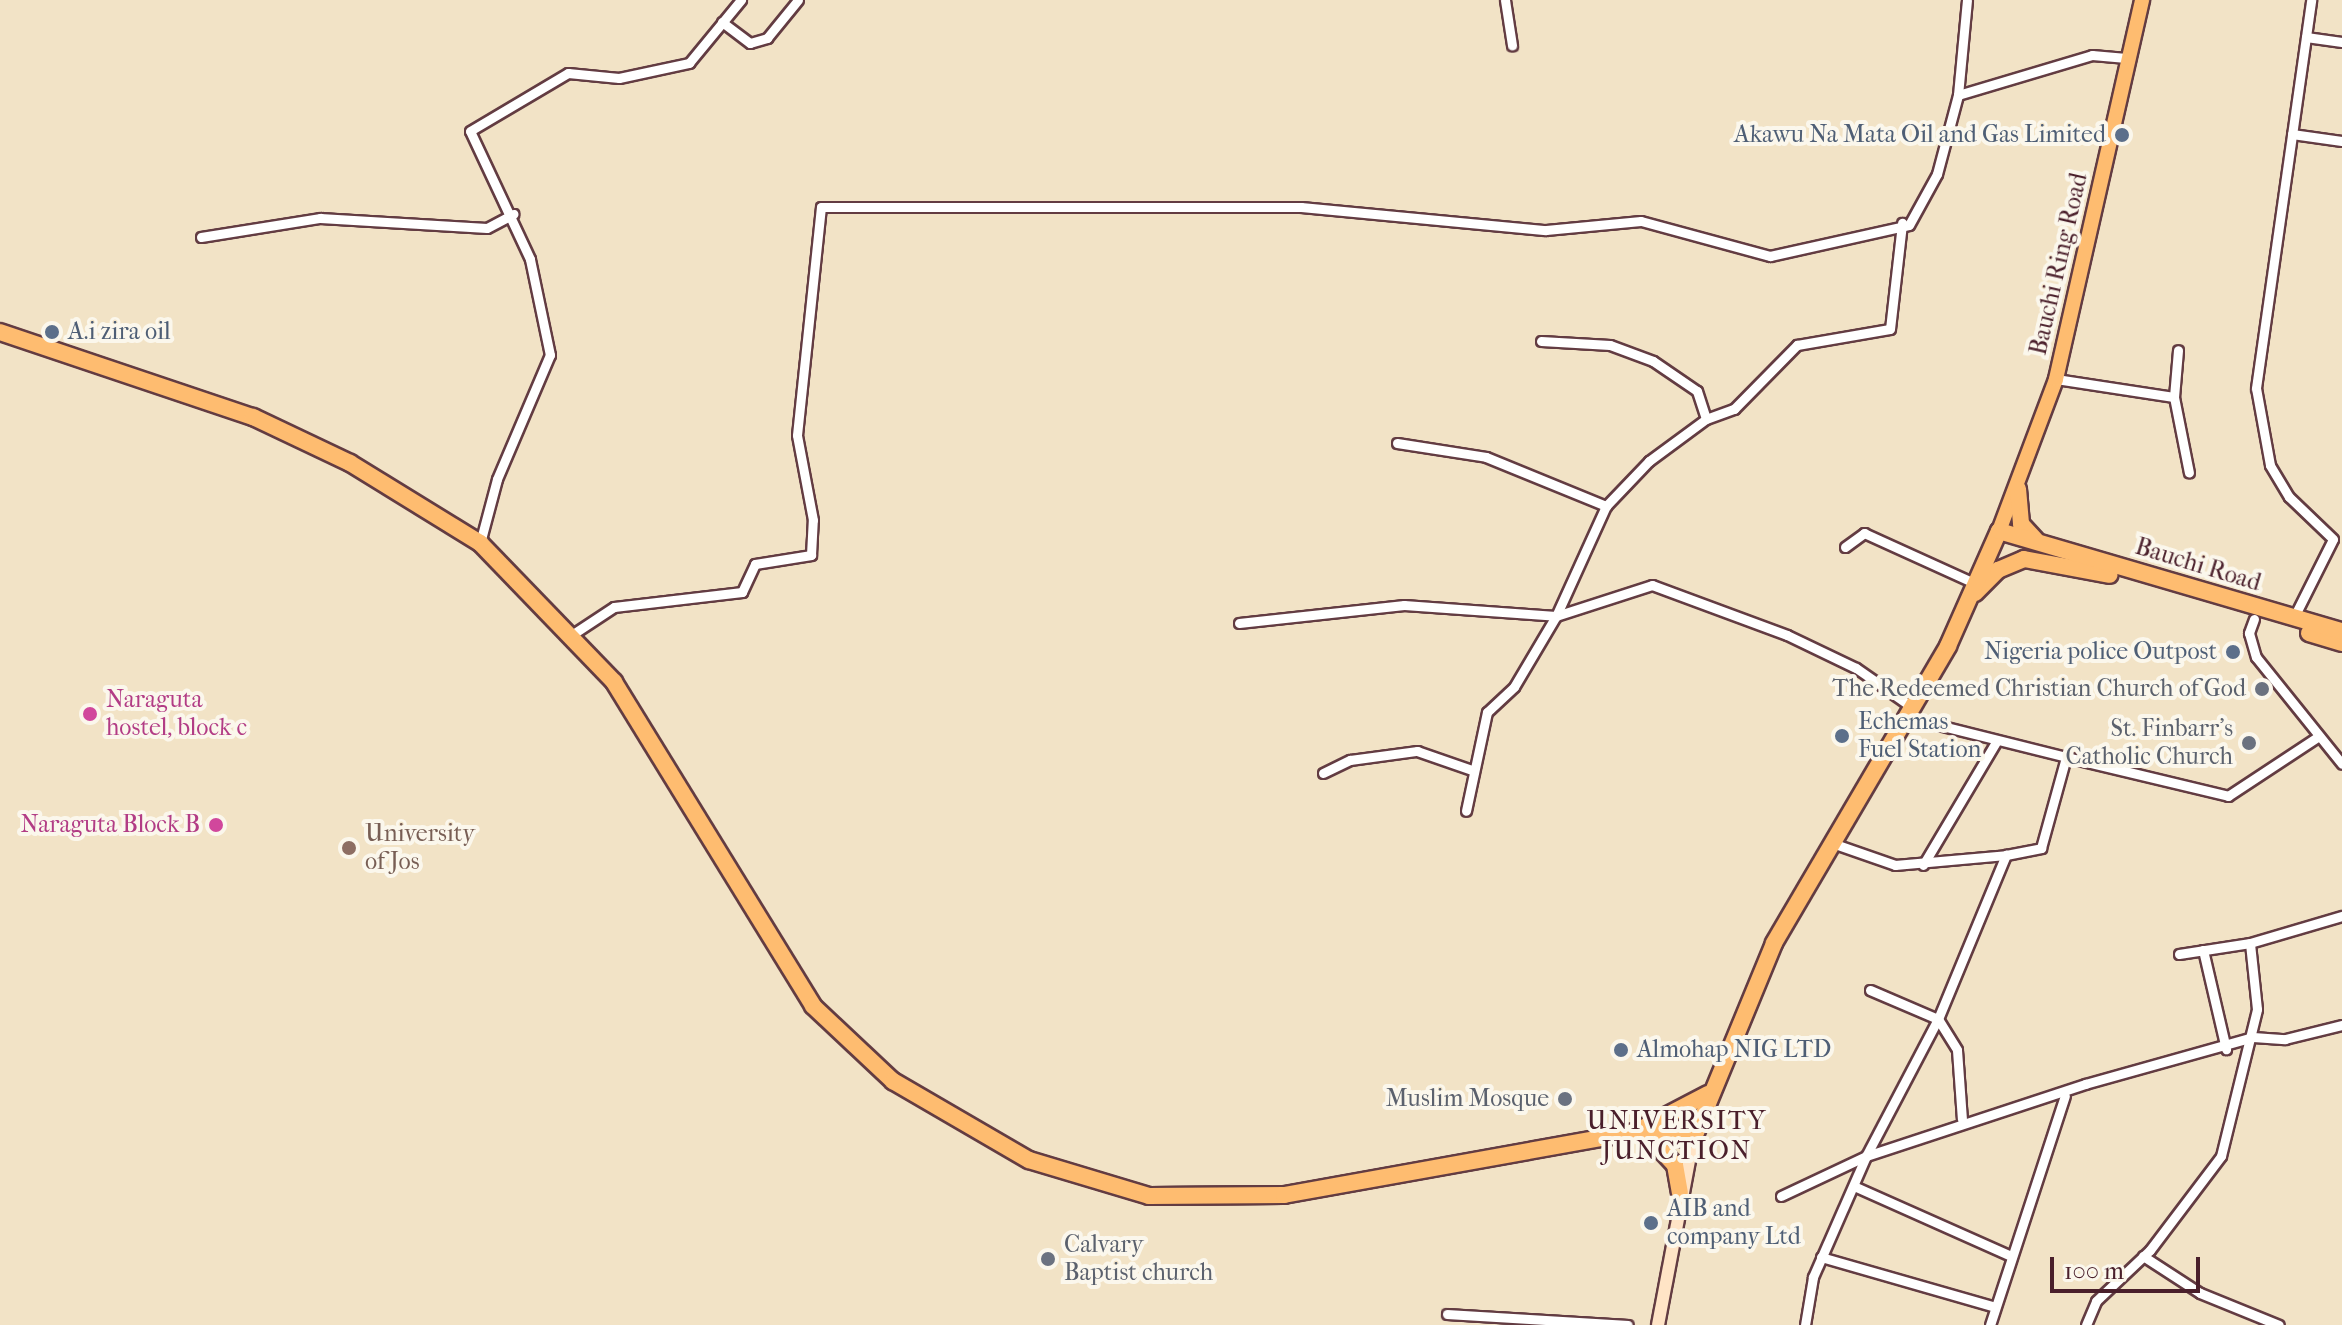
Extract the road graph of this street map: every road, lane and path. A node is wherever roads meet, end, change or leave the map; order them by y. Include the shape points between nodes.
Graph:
1 (741, 0) edge
2 (798, 0) edge
3 (1505, 0) edge
4 (1967, 0) edge
5 (2142, 0) edge
6 (2311, 0) edge
7 (722, 22) junction
8 (2306, 37) junction
9 (2342, 42) edge
10 (1512, 45) dead end
11 (2129, 58) junction
12 (1958, 95) junction
13 (2292, 134) junction
14 (2342, 141) edge
15 (513, 214) junction
16 (1902, 223) junction
17 (201, 237) dead end
18 (0, 332) edge
19 (1541, 341) dead end
20 (2178, 350) dead end
21 (2056, 379) junction
22 (2174, 397) junction
23 (1706, 419) junction
24 (1397, 443) dead end
25 (2189, 473) dead end
26 (2018, 489) junction
27 (1606, 506) junction
28 (1999, 531) junction
29 (2338, 536) edge
30 (480, 543) junction
31 (2041, 543) junction
32 (1845, 547) dead end
33 (1974, 583) junction
34 (1966, 603) junction
35 (1556, 616) junction
36 (2254, 619) junction
37 (2293, 619) junction
38 (1239, 623) dead end
39 (2342, 631) edge
40 (573, 634) junction
41 (2342, 643) edge
42 (1909, 712) junction
43 (2319, 736) junction
44 (1996, 742) junction
45 (2066, 757) junction
46 (2342, 764) edge
47 (1472, 770) junction
48 (1323, 773) dead end
49 (1466, 811) dead end
50 (1832, 843) junction
51 (2006, 855) junction
52 (1923, 865) junction
53 (2342, 916) edge
54 (2250, 943) junction
55 (2203, 950) junction
56 (2179, 954) dead end
57 (1870, 990) dead end
58 (1938, 1019) junction
59 (2342, 1025) edge
60 (2253, 1037) junction
61 (2226, 1049) junction
62 (1708, 1094) junction
63 (2065, 1096) junction
64 (1962, 1119) junction
65 (1646, 1130) junction
66 (1695, 1134) junction
67 (1866, 1156) junction
68 (1856, 1187) junction
69 (1680, 1193) junction
70 (1781, 1196) dead end
71 (2011, 1256) junction
72 (2143, 1256) junction
73 (1821, 1257) junction
74 (1995, 1307) junction
75 (1447, 1314) dead end
76 (1628, 1325) edge
77 (1658, 1325) edge
78 (1805, 1325) edge
79 (1990, 1325) edge
80 (2086, 1325) edge
81 (2279, 1325) edge

1 - 7 street
2 - 7 street via 750,43
3 - 10 street
4 - 12 street
5 - 11 main road, Bauchi Ring Road
6 - 8 street
7 - 15 street via 689,63 619,78 568,73 475,122 471,140
8 - 9 street
8 - 13 street
11 - 12 street via 2092,55
11 - 21 main road, Bauchi Ring Road
12 - 16 street via 1937,174 1909,225
13 - 14 street
13 - 29 street via 2256,388 2259,434 2289,497
15 - 17 street via 487,228 320,218
15 - 30 street via 550,355 497,479
16 - 23 street via 1890,329 1797,345 1734,409
16 - 40 street via 1770,256 1641,221 1546,230 1301,207 821,207 797,435 813,520 811,555 755,564 742,592 614,607
18 - 30 highway via 253,417 361,469
19 - 23 street via 1610,345 1653,361 1697,391
20 - 22 street
21 - 22 street
21 - 26 main road, Bauchi Ring Road
22 - 25 street
23 - 27 street via 1649,461
24 - 27 street via 1486,457
26 - 28 main road, Bauchi Ring Road
26 - 31 highway via 2021,524
27 - 35 street
28 - 31 highway, Bauchi Road
28 - 33 highway
29 - 37 street
30 - 40 highway
31 - 37 highway, Bauchi Road
32 - 33 street via 1864,533
33 - 34 highway
34 - 36 highway, Bauchi Road via 2011,563 2074,565
34 - 42 highway
35 - 38 street via 1404,605
35 - 42 street via 1652,585 1787,635 1856,668
35 - 47 street via 1514,687 1487,712
36 - 41 highway, Bauchi Road
36 - 43 street via 2249,633 2256,657
37 - 39 highway, Bauchi Road
40 - 65 highway via 614,682 813,1006 893,1081 990,1142 1117,1190 1232,1199 1347,1188
42 - 44 street
42 - 50 highway
43 - 45 street via 2228,796
43 - 46 street
44 - 45 street
44 - 52 street
45 - 51 street via 2041,848
47 - 48 street via 1417,751 1350,760
47 - 49 street
50 - 52 street via 1886,865
50 - 62 highway via 1768,954
51 - 52 street
51 - 58 street
53 - 54 street
54 - 55 street
54 - 60 street
55 - 56 street
55 - 61 street
57 - 58 street
58 - 64 street via 1957,1050
58 - 67 street
59 - 60 street via 2285,1039
60 - 61 street
60 - 72 street via 2221,1156
61 - 63 street via 2085,1084
62 - 65 highway
62 - 66 highway
63 - 64 street
63 - 71 street
64 - 67 street
65 - 66 highway
65 - 69 highway via 1675,1165
66 - 69 main road
67 - 68 street
67 - 70 street
68 - 71 street
68 - 73 street
69 - 77 main road
71 - 74 street
72 - 80 street via 2096,1301
72 - 81 street via 2200,1293
73 - 74 street
73 - 78 street
74 - 79 street
75 - 76 street

